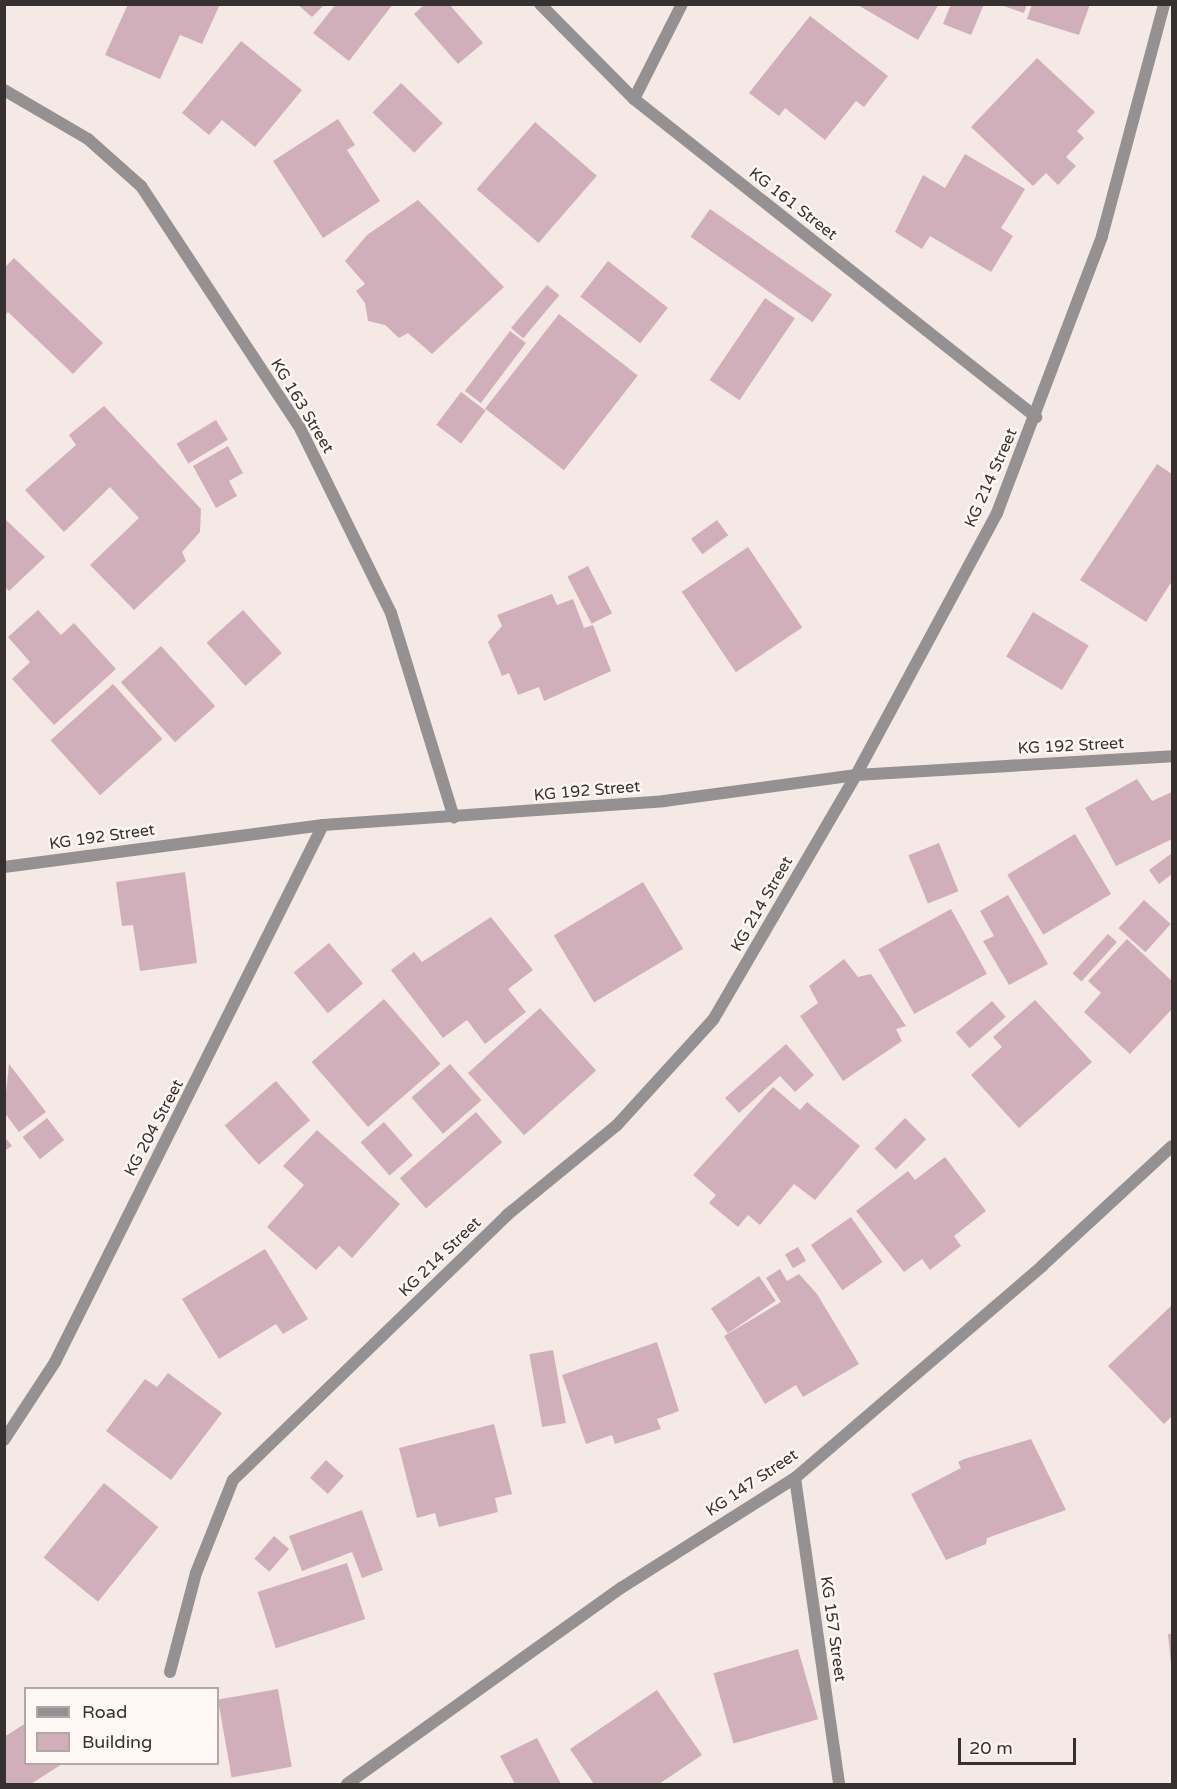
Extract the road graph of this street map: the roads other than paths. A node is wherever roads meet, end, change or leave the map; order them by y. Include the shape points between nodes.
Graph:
1 (540, 4) edge
2 (682, 4) edge
3 (1164, 4) edge
4 (4, 90) edge
5 (634, 99) junction
6 (1036, 417) junction
7 (1173, 756) edge
8 (856, 775) junction
9 (454, 818) junction
10 (323, 825) junction
11 (4, 867) edge
12 (1173, 1146) edge
13 (4, 1440) edge
14 (795, 1478) junction
15 (170, 1672) dead end
16 (347, 1785) edge
17 (839, 1785) edge

1 - 5 street, KG 161 Street
2 - 5 street
3 - 6 street, KG 214 Street via 1102,236
4 - 9 street, KG 163 Street via 88,139 141,186 301,430 391,613
5 - 6 street, KG 161 Street
6 - 8 street, KG 214 Street via 997,513
7 - 8 street, KG 192 Street
8 - 9 street, KG 192 Street via 664,801
8 - 15 street, KG 214 Street via 713,1020 617,1125 507,1215 233,1480 196,1574
9 - 10 street, KG 192 Street
10 - 11 street, KG 192 Street
10 - 13 street, KG 204 Street via 55,1362
12 - 14 street, KG 147 Street
14 - 16 street, KG 147 Street via 621,1588
14 - 17 street, KG 157 Street

